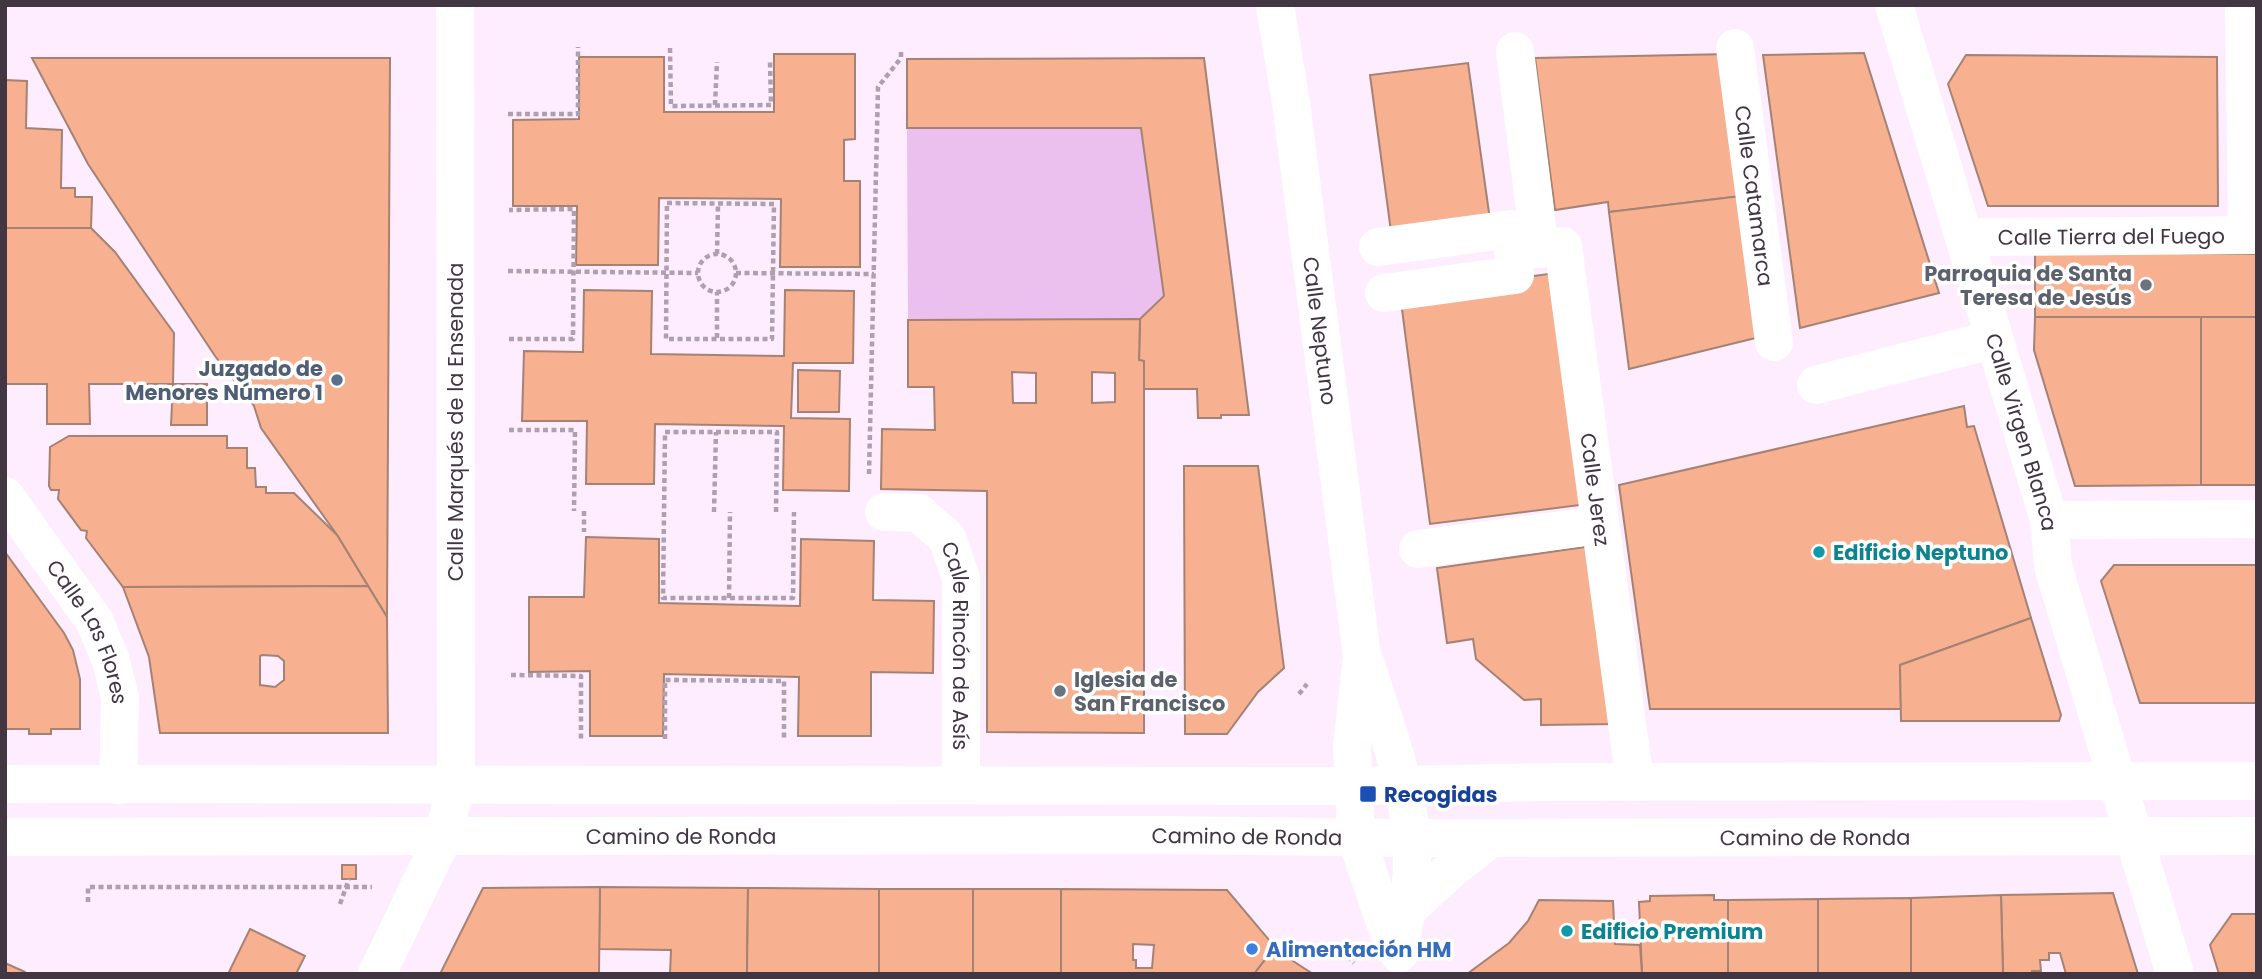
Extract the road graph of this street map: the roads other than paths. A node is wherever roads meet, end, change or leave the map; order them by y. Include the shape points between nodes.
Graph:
1 (455, 5) edge
2 (1275, 5) edge
3 (1894, 5) edge
4 (2244, 5) edge
5 (1735, 48) dead end
6 (1516, 51) dead end
7 (2252, 235) edge
8 (1965, 242) junction
9 (1519, 245) junction
10 (1378, 247) dead end
11 (1384, 293) dead end
12 (1994, 339) junction
13 (1774, 342) dead end
14 (1816, 385) dead end
15 (5, 496) edge
16 (876, 498) road end
17 (2257, 519) edge
18 (2049, 520) junction
19 (1593, 526) dead end
20 (1418, 549) dead end
21 (1362, 656) junction
22 (2116, 781) junction
23 (2257, 781) edge
24 (1635, 782) junction
25 (5, 784) edge
26 (1405, 784) junction
27 (118, 785) junction
28 (456, 785) junction
29 (961, 785) junction
30 (1352, 786) junction
31 (2133, 836) junction
32 (2257, 836) edge
33 (5, 837) edge
34 (443, 837) junction
35 (1356, 837) junction
36 (1411, 838) junction
37 (1491, 838) junction
38 (1406, 911) junction
39 (1400, 963) edge
40 (377, 974) edge
41 (2175, 974) edge

1 - 28 main road, Calle Marqués de la Ensenada
2 - 21 main road, Calle Neptuno
3 - 8 main road, Calle Virgen Blanca
4 - 7 main road
5 - 13 main road, Calle Catamarca
6 - 9 main road
7 - 8 main road, Calle Tierra del Fuego via 1981,237
8 - 12 main road, Calle Virgen Blanca
9 - 10 main road
9 - 11 main road
9 - 24 main road, Calle Jerez via 1563,246
12 - 14 main road
12 - 18 main road, Calle Virgen Blanca
15 - 27 main road, Calle Las Flores via 94,622 111,661 120,698
16 - 29 main road, Calle Rincón de Asís via 919,513 947,538 961,578
17 - 18 main road
18 - 22 main road, Calle Virgen Blanca via 2053,566
19 - 20 main road
21 - 26 main road, Calle Neptuno
21 - 30 main road, Calle Neptuno
22 - 23 main road
22 - 24 main road
22 - 31 main road
24 - 26 main road
25 - 27 main road
26 - 30 main road
26 - 36 main road
27 - 28 main road
28 - 29 main road
28 - 34 main road, Calle Marqués de la Ensenada
29 - 30 main road
30 - 35 main road, Camino de Ronda
31 - 32 main road, Camino de Ronda
31 - 37 main road, Camino de Ronda
31 - 41 main road
33 - 34 main road, Camino de Ronda
34 - 35 main road, Camino de Ronda
34 - 40 main road, Calle Marqués de la Ensenada
35 - 36 main road, Camino de Ronda
35 - 39 main road
36 - 37 main road, Camino de Ronda
36 - 38 main road
37 - 38 main road
38 - 39 main road

